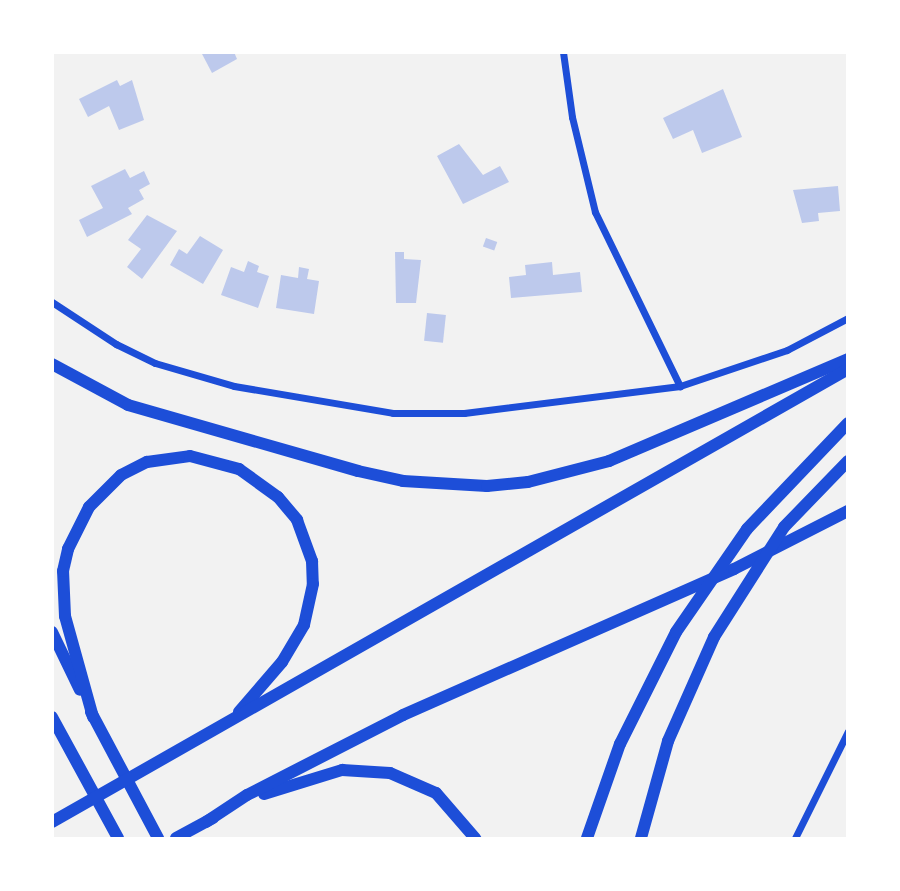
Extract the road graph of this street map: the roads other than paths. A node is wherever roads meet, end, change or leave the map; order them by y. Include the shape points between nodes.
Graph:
1 (563, 52) edge
2 (52, 302) edge
3 (848, 318) edge
4 (848, 359) edge
5 (52, 364) edge
6 (848, 369) edge
7 (680, 386) junction
8 (848, 423) edge
9 (848, 461) edge
10 (848, 511) edge
11 (52, 632) edge
12 (52, 717) edge
13 (93, 718) junction
14 (230, 722) junction
15 (848, 731) edge
16 (55, 820) edge
17 (206, 822) junction
18 (118, 838) edge
19 (158, 838) edge
20 (176, 838) edge
21 (475, 838) edge
22 (587, 838) edge
23 (641, 838) edge
24 (795, 838) edge

1 - 7 street via 572,117 595,212
2 - 7 street via 116,344 156,363 234,386 353,409 464,413
3 - 7 street via 786,349
4 - 5 highway via 610,461 528,482 487,486 403,481 358,471 128,405
6 - 14 highway
8 - 22 highway via 747,529 676,632 620,744
9 - 23 highway via 784,527 714,637 668,741
10 - 17 highway via 734,569 361,736
11 - 13 highway
12 - 18 highway
13 - 14 highway via 65,616 63,571 68,549 89,507 121,475 147,462 190,456 239,469 278,497 297,520 312,561 310,605 295,644
13 - 19 highway
14 - 16 highway
15 - 24 street
17 - 20 highway
17 - 21 highway via 298,782 365,769 414,781 436,793

